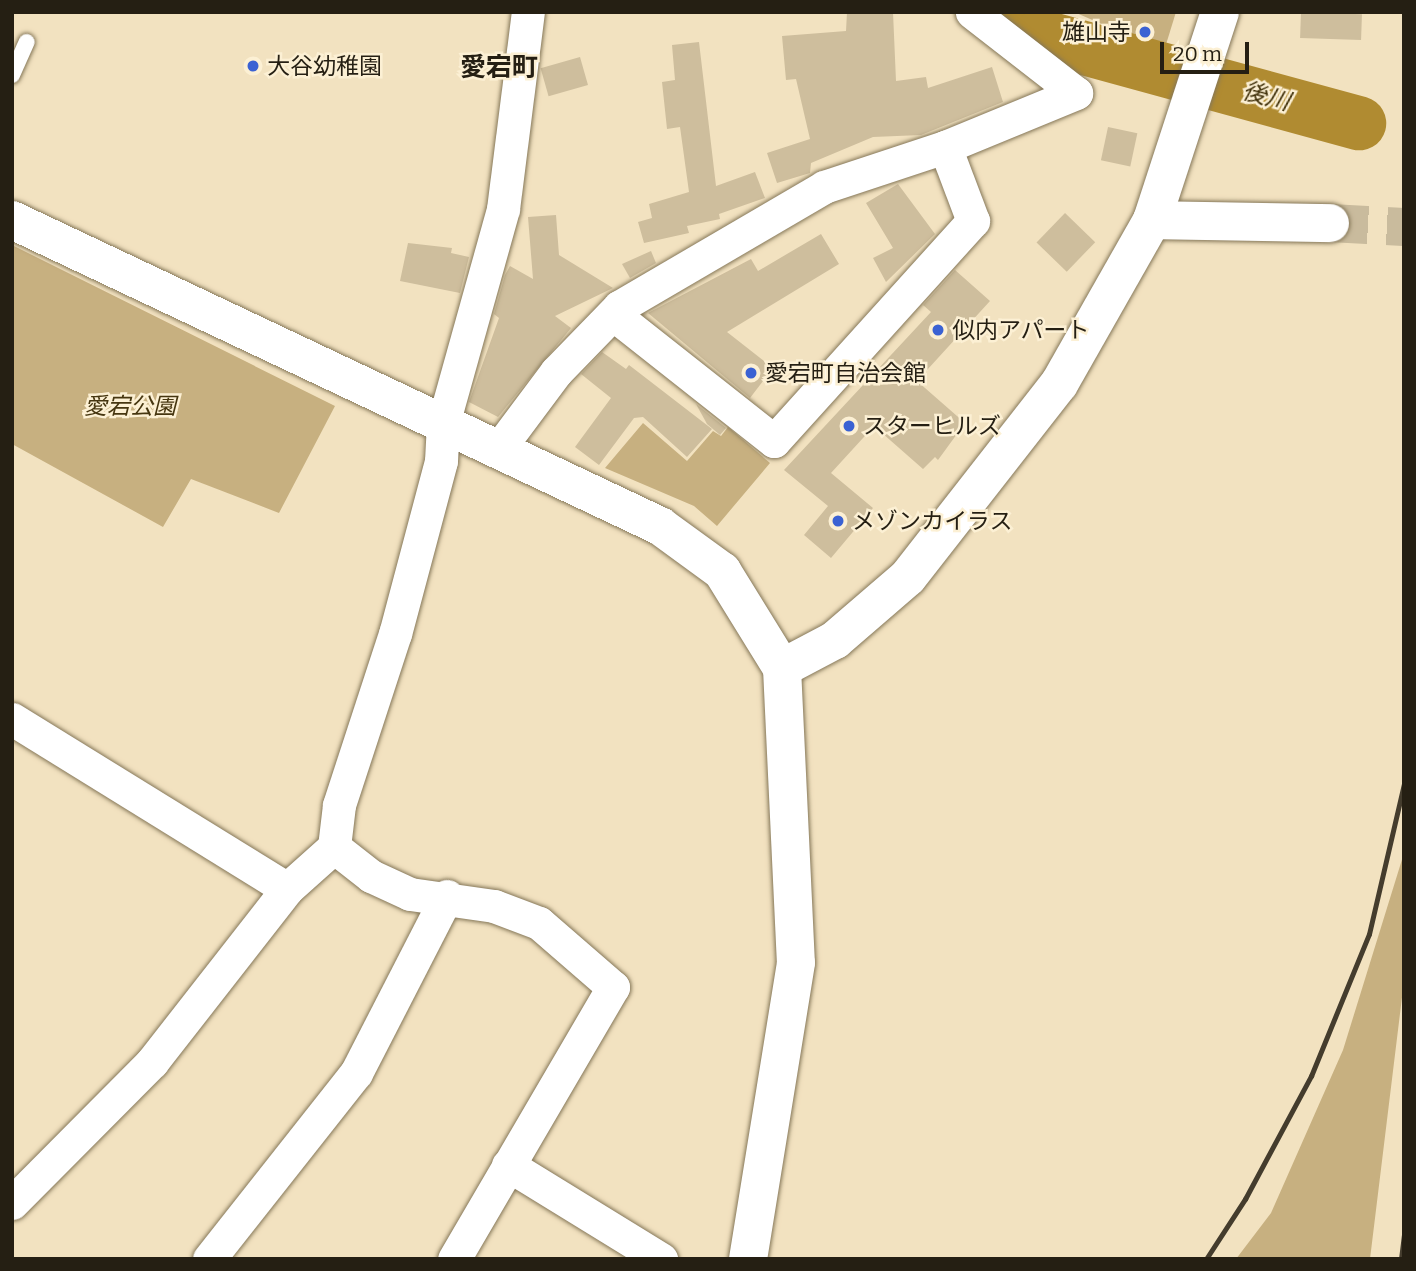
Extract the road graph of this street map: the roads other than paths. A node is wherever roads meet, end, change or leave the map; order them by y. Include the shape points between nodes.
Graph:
1 (528, 12) edge
2 (972, 12) edge
3 (1220, 12) edge
4 (27, 42) dead end
5 (12, 75) edge
6 (945, 147) junction
7 (12, 219) edge
8 (1152, 220) junction
9 (1330, 223) tunnel mouth
10 (613, 314) junction
11 (443, 424) junction
12 (497, 450) junction
13 (782, 668) junction
14 (12, 719) edge
15 (334, 847) junction
16 (287, 889) junction
17 (447, 896) junction
18 (508, 1165) junction
19 (12, 1203) edge
20 (209, 1259) edge
21 (454, 1259) edge
22 (661, 1259) edge
23 (748, 1259) edge

1 - 11 street via 503,209
2 - 6 street via 1076,93
3 - 8 street
4 - 5 lane
6 - 10 street via 824,187
6 - 10 street via 973,221 774,441
7 - 11 street
8 - 9 street
8 - 13 street via 1059,384 908,576 835,640
10 - 12 street via 556,372
11 - 12 street
11 - 15 street via 441,461 376,704 339,805
12 - 13 street via 660,526 722,570
13 - 23 street via 796,963
14 - 16 street
15 - 16 street
15 - 17 street via 371,876 410,894
16 - 19 street via 152,1062
17 - 18 street via 539,923 613,987
17 - 20 street via 356,1073
18 - 21 street
18 - 22 street

